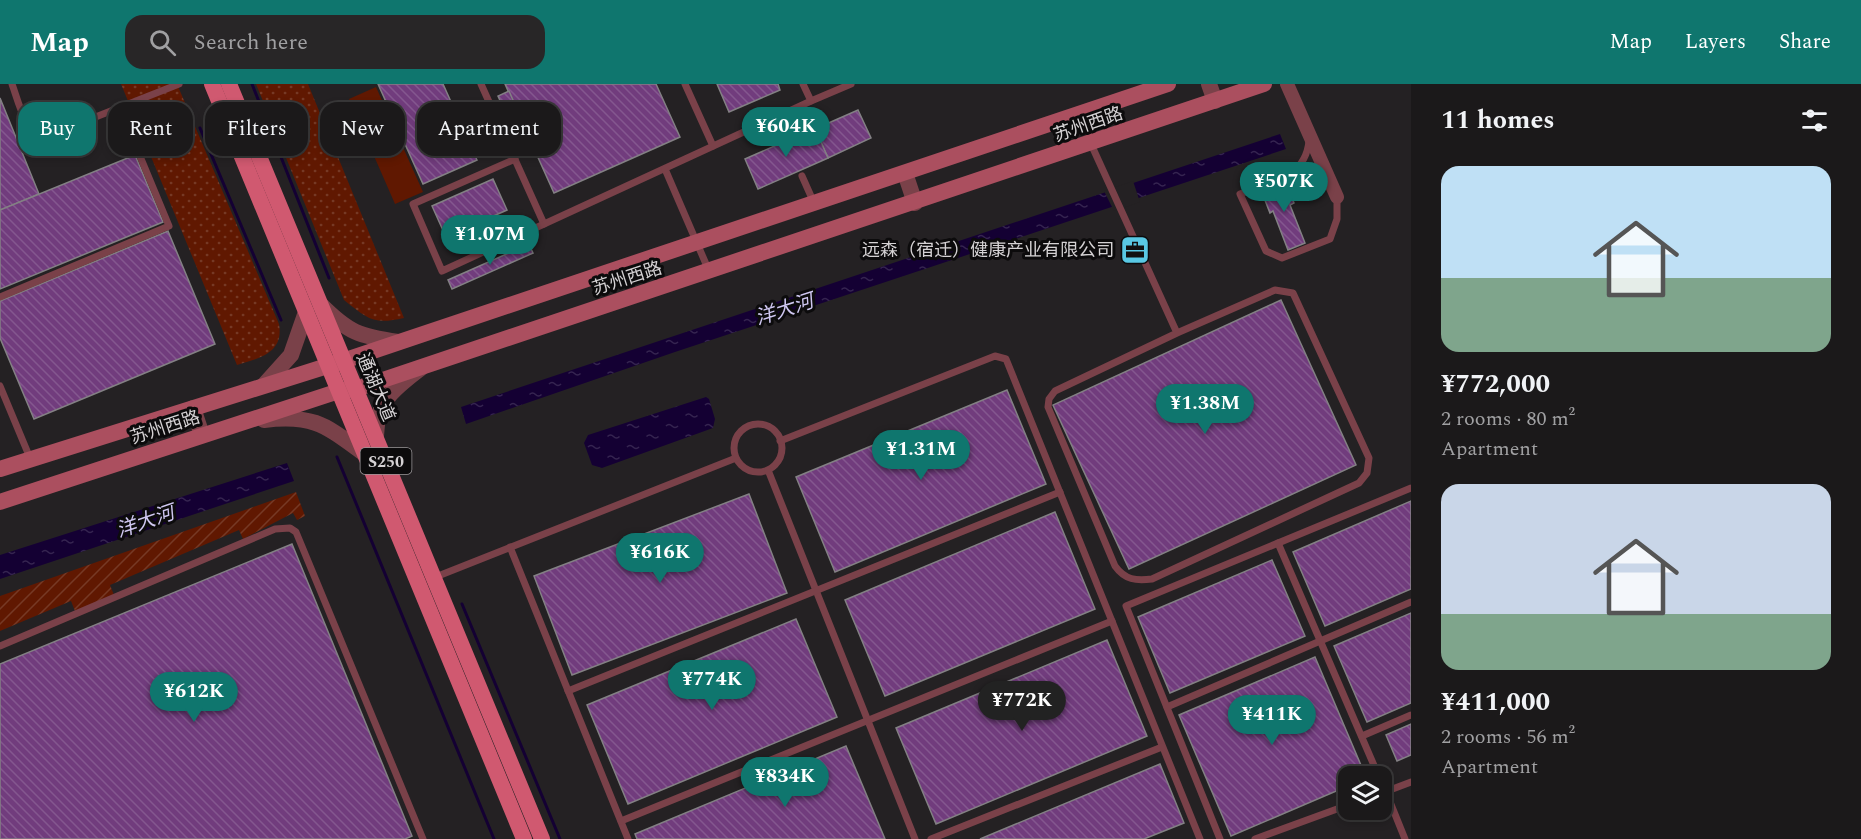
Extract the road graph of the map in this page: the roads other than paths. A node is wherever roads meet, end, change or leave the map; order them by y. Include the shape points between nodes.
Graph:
1 (12, 84) edge
2 (179, 84) edge
3 (212, 84) edge
4 (229, 84) edge
5 (481, 84) edge
6 (685, 84) edge
7 (803, 84) edge
8 (851, 84) edge
9 (1168, 84) edge
10 (1209, 84) edge
11 (1264, 84) edge
12 (1287, 84) edge
13 (811, 101) junction
14 (1215, 101) junction
15 (135, 102) edge
16 (108, 113) edge
17 (1309, 136) junction
18 (1091, 144) junction
19 (713, 146) junction
20 (140, 156) edge
21 (515, 159) junction
22 (665, 169) junction
23 (905, 173) junction
24 (802, 176) dead end
25 (1337, 197) joint
26 (814, 203) junction
27 (915, 203) junction
28 (544, 224) junction
29 (696, 242) junction
30 (709, 271) junction
31 (0, 297) edge
32 (313, 309) junction
33 (1177, 333) junction
34 (398, 342) junction
35 (336, 363) junction
36 (424, 366) junction
37 (264, 385) junction
38 (0, 386) edge
39 (356, 389) junction
40 (339, 391) junction
41 (193, 408) junction
42 (239, 423) junction
43 (202, 435) junction
44 (376, 436) junction
45 (780, 441) junction
46 (365, 454) junction
47 (736, 458) junction
48 (31, 459) junction
49 (0, 469) edge
50 (768, 470) junction
51 (1411, 488) edge
52 (1060, 492) junction
53 (0, 502) edge
54 (1278, 543) junction
55 (510, 547) junction
56 (427, 580) junction
57 (816, 590) junction
58 (1411, 602) edge
59 (1112, 621) junction
60 (1320, 641) junction
61 (0, 646) edge
62 (568, 691) junction
63 (1167, 707) junction
64 (1411, 715) edge
65 (868, 720) junction
66 (1362, 736) junction
67 (1162, 747) junction
68 (1374, 766) edge
69 (1411, 782) edge
70 (1392, 789) edge
71 (1338, 809) edge
72 (1392, 811) edge
73 (621, 821) junction
74 (420, 838) edge
75 (524, 839) edge
76 (542, 839) edge
77 (628, 839) edge
78 (915, 839) edge
79 (931, 839) edge
80 (1200, 839) edge
81 (1220, 839) edge
82 (1255, 839) edge
83 (1405, 839) edge

1 - 16 lane via 29,127 37,135 45,137
2 - 15 lane
3 - 32 main road, 通湖大道 / S250
4 - 32 main road, 通湖大道 / S250
5 - 21 lane
6 - 19 lane
7 - 13 lane
8 - 13 lane
9 - 23 main road, 苏州西路
10 - 14 street
11 - 14 main road, 苏州西路
12 - 17 street
13 - 19 lane
14 - 18 main road, 苏州西路
17 - 25 street
17 - 25 lane via 1301,167 1240,194 1266,251 1282,258 1330,239 1337,219
18 - 27 main road, 苏州西路
18 - 33 lane
19 - 22 lane
20 - 31 lane via 169,226
21 - 28 lane
21 - 28 lane via 413,204 442,271
22 - 28 lane
22 - 29 lane
23 - 26 main road, 苏州西路
23 - 27 street
24 - 26 lane
26 - 29 main road, 苏州西路
27 - 30 main road, 苏州西路
29 - 30 lane
29 - 34 main road, 苏州西路
30 - 36 main road, 苏州西路
32 - 34 street via 352,332
32 - 35 main road, 通湖大道 / S250
32 - 37 street via 291,355
33 - 33 lane via 1055,391 1049,399 1048,406 1115,566 1122,575 1137,581 1152,579 1359,483 1369,466 1369,458 1293,293 1275,290
34 - 35 main road, 苏州西路
35 - 37 main road, 苏州西路
35 - 39 main road, 通湖大道 / S250
35 - 40 main road, 通湖大道 / S250
36 - 39 main road, 苏州西路
36 - 44 street via 387,397 376,418
37 - 41 main road, 苏州西路
38 - 48 lane
39 - 40 main road, 苏州西路
39 - 44 main road, 通湖大道 / S250
40 - 42 main road, 苏州西路
40 - 46 main road, 通湖大道 / S250
41 - 43 street
41 - 48 main road, 苏州西路
42 - 43 main road, 苏州西路
42 - 46 street via 308,418
43 - 53 main road, 苏州西路
44 - 56 main road, 通湖大道 / S250
45 - 47 lane via 767,426 751,425 734,442
45 - 50 lane via 779,459
45 - 52 lane via 995,356 1006,359
46 - 56 main road, 通湖大道 / S250
47 - 50 lane via 753,472
47 - 55 lane
48 - 49 main road, 苏州西路
50 - 57 lane
51 - 54 lane
52 - 57 lane
52 - 59 lane
54 - 60 lane
54 - 63 lane via 1126,606
55 - 56 lane
55 - 62 lane
56 - 75 main road, 通湖大道 / S250
56 - 76 main road, 通湖大道 / S250
57 - 62 lane
57 - 65 lane
58 - 60 lane
59 - 65 lane
59 - 67 lane
60 - 63 lane
60 - 66 lane
61 - 74 lane via 275,529 290,528 296,532
62 - 73 lane
63 - 81 lane
64 - 66 lane
65 - 73 lane
65 - 78 lane
66 - 68 lane
67 - 79 lane
67 - 80 lane
69 - 70 lane
71 - 82 lane
72 - 83 lane
73 - 77 lane

